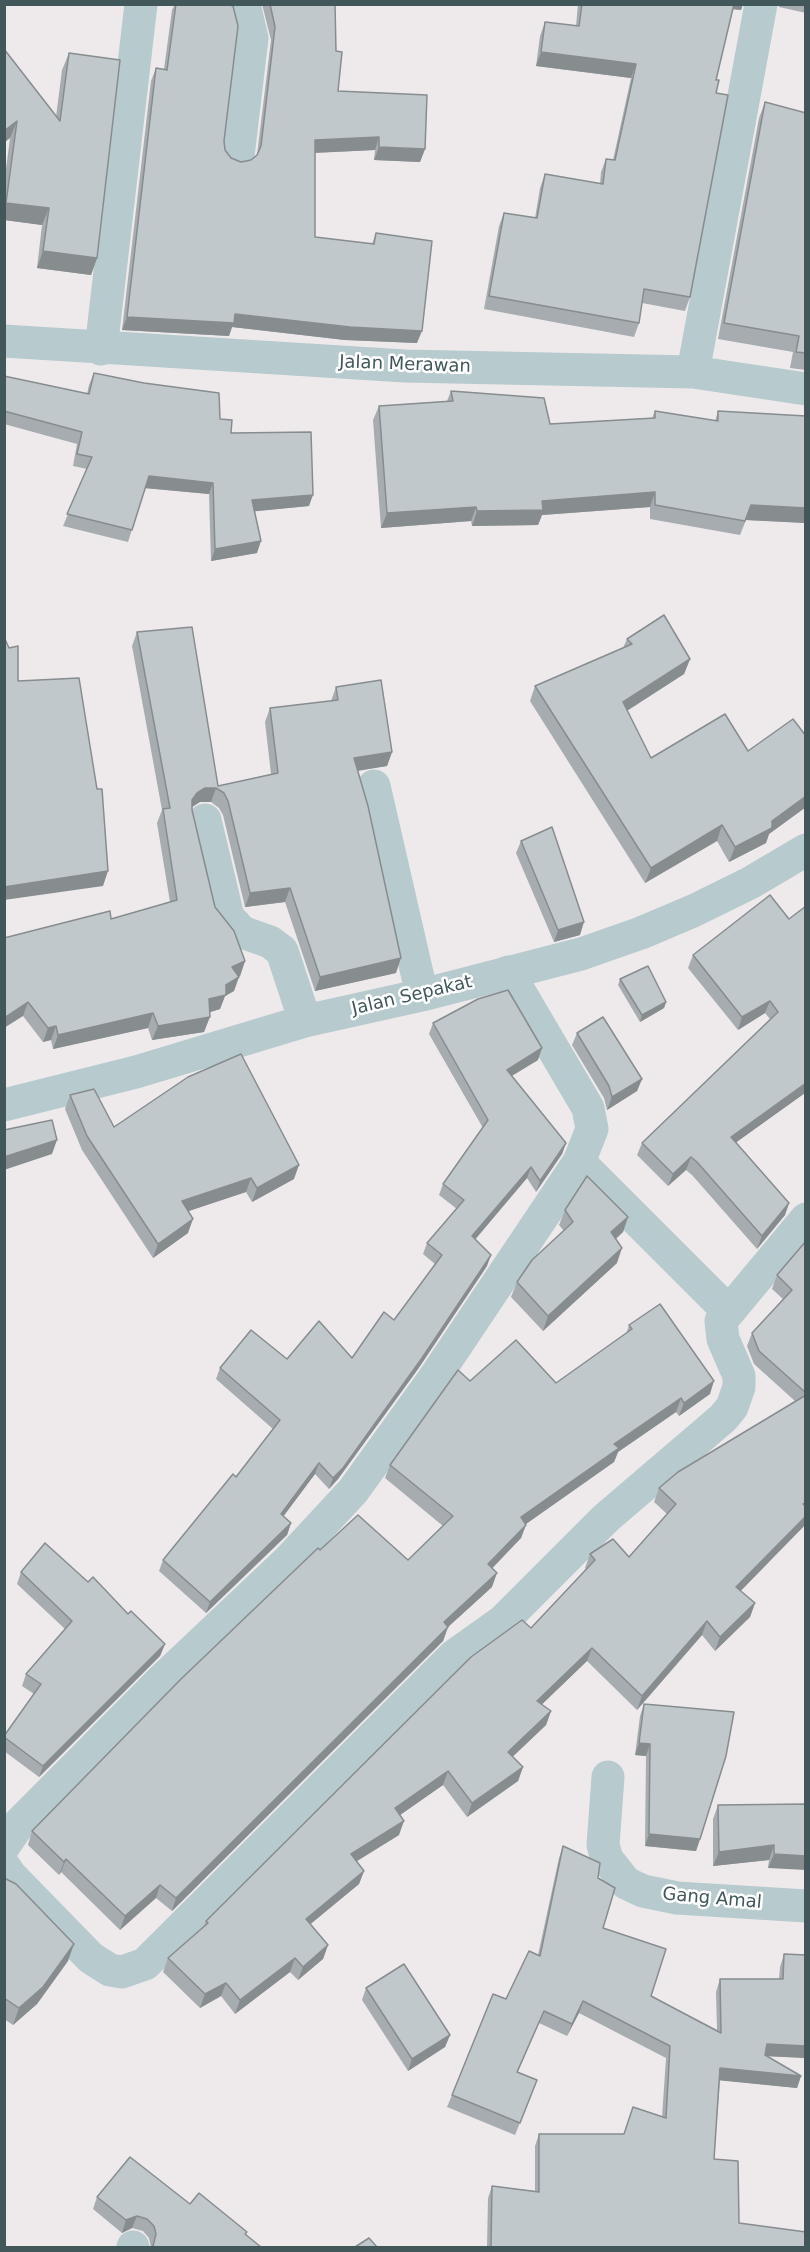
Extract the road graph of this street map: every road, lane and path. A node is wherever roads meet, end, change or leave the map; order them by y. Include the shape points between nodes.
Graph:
1 (141, 4) edge
2 (244, 4) edge
3 (761, 4) edge
4 (238, 156) dead end
5 (4, 341) edge
6 (101, 349) junction
7 (693, 372) junction
8 (806, 389) edge
9 (374, 786) dead end
10 (205, 820) dead end
11 (806, 850) edge
12 (508, 972) junction
13 (422, 995) junction
14 (305, 1020) junction
15 (4, 1106) edge
16 (579, 1162) junction
17 (806, 1219) edge
18 (728, 1311) junction
19 (608, 1777) dead end
20 (4, 1846) edge
21 (4, 1866) edge
22 (806, 1906) edge

1 - 6 street
2 - 4 street via 252,38
3 - 7 street
5 - 6 street, Jalan Merawan
6 - 7 street, Jalan Merawan via 405,366
7 - 8 street, Jalan Merawan
9 - 13 street
10 - 14 street via 228,917 237,929 282,951
11 - 12 street, Jalan Sepakat via 750,883 641,933 581,954
12 - 13 street, Jalan Sepakat
12 - 16 street via 588,1108 592,1129
13 - 14 street, Jalan Sepakat
14 - 15 street, Jalan Sepakat via 125,1075
16 - 18 street
16 - 20 street via 434,1380 353,1491 289,1560 163,1679 19,1824
17 - 18 street
18 - 21 street via 721,1332 739,1376 739,1387 723,1418 606,1518 503,1621 454,1656 145,1964 122,1971 110,1970 91,1958
19 - 22 street, Gang Amal via 603,1845 607,1859 626,1883 677,1898

